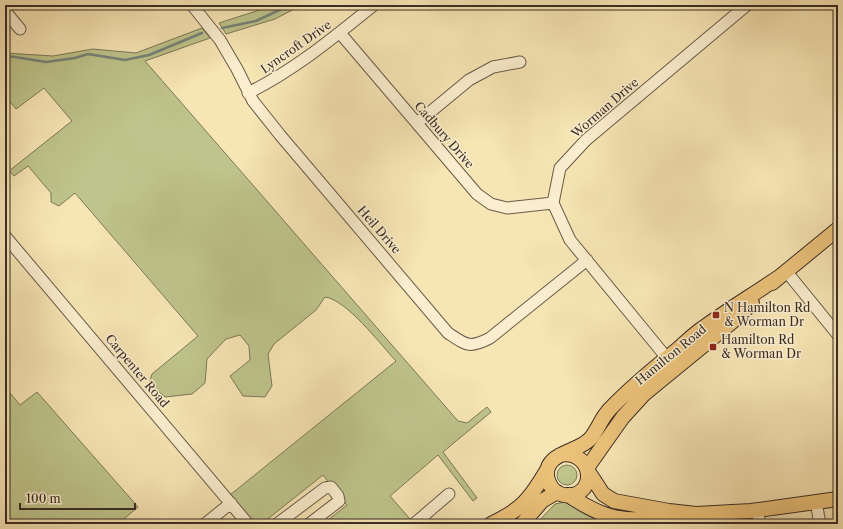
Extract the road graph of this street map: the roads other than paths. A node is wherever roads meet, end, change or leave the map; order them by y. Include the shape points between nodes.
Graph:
1 (192, 5) edge
2 (374, 5) edge
3 (747, 5) edge
4 (5, 11) edge
5 (20, 29) dead end
6 (340, 33) junction
7 (520, 62) dead end
8 (248, 93) junction
9 (417, 123) junction
10 (553, 203) junction
11 (838, 228) edge
12 (5, 236) edge
13 (587, 260) junction
14 (782, 274) junction
15 (838, 335) edge
16 (667, 358) junction
17 (676, 369) junction
18 (571, 453) junction
19 (547, 470) junction
20 (587, 473) junction
21 (449, 494) dead end
22 (564, 494) junction
23 (838, 499) edge
24 (816, 502) junction
25 (231, 503) junction
26 (757, 510) junction
27 (696, 514) junction
28 (244, 522) edge
29 (421, 522) edge
30 (206, 524) edge
31 (277, 524) edge
32 (309, 524) edge
33 (491, 524) edge
34 (522, 524) edge
35 (530, 524) edge
36 (760, 524) edge
37 (820, 524) edge

1 - 8 street, Heil Drive via 220,40
2 - 6 street, Lyncroft Drive
3 - 10 street, Worman Drive via 586,140 560,168
4 - 5 street
6 - 8 street, Lyncroft Drive via 293,68
6 - 9 street, Cadbury Drive
7 - 9 street via 493,67 468,80
8 - 13 street, Heil Drive via 280,135 448,332 466,345 479,344 490,338
9 - 10 street, Cadbury Drive via 478,194 490,204 507,208
10 - 13 street via 570,240
11 - 14 main road, Hamilton Road
12 - 25 street, Carpenter Road
13 - 16 street
14 - 15 street
14 - 16 main road, Hamilton Road via 702,329
14 - 17 main road, Hamilton Road via 738,317
16 - 17 street
16 - 18 main road, Hamilton Road via 618,401 594,440 585,449
17 - 20 main road, Hamilton Road via 644,394 628,411
18 - 19 main road via 553,460
18 - 20 main road via 582,460
19 - 22 main road via 549,484
19 - 33 main road via 523,505
20 - 22 main road via 584,487 579,492
20 - 27 main road via 607,498 614,501
21 - 29 street
22 - 27 main road via 611,517 642,519
22 - 34 main road via 542,501
22 - 35 main road via 542,509
23 - 24 main road
24 - 26 main road
24 - 37 street
25 - 28 street, Carpenter Road
25 - 30 street
26 - 27 main road
26 - 36 street
31 - 32 street via 325,488 331,487 339,501

